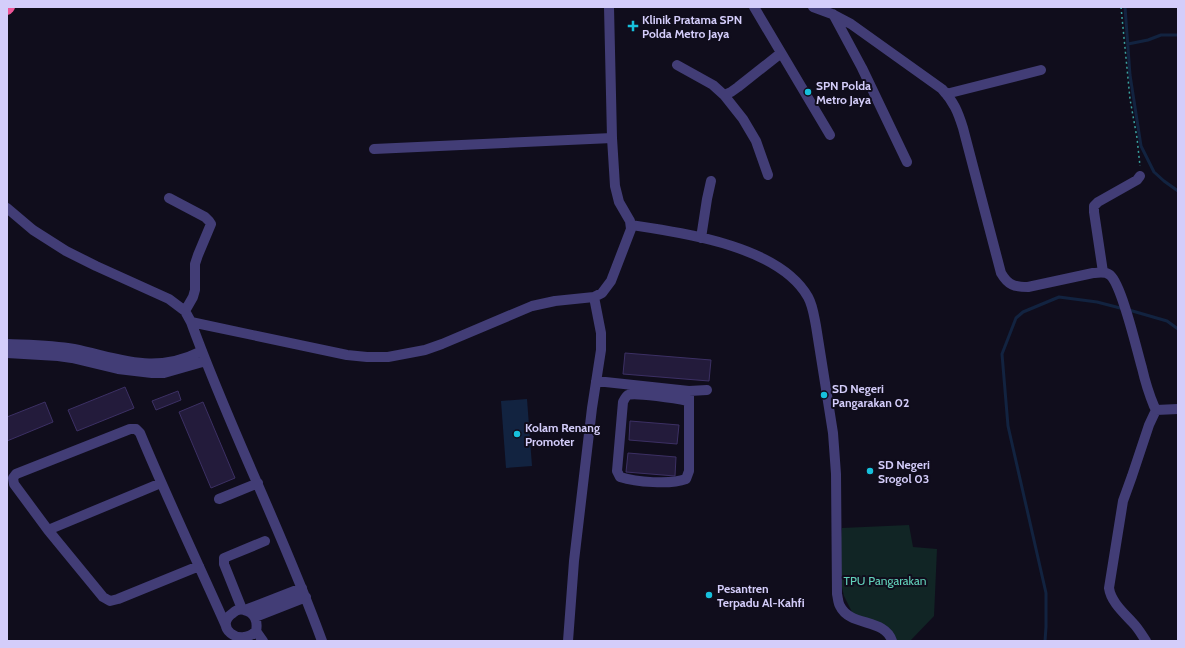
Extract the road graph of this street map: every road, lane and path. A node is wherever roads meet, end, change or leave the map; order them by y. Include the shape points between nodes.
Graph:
1 (609, 7) edge
2 (754, 7) edge
3 (814, 7) edge
4 (1121, 7) edge
5 (832, 14) junction
6 (781, 53) junction
7 (676, 65) dead end
8 (1040, 70) dead end
9 (946, 94) junction
10 (724, 95) junction
11 (830, 135) dead end
12 (612, 138) junction
13 (374, 149) dead end
14 (907, 162) dead end
15 (768, 175) dead end
16 (1140, 176) joint
17 (711, 181) dead end
18 (169, 198) dead end
19 (7, 208) edge
20 (631, 225) junction
21 (701, 238) junction
22 (1103, 272) junction
23 (594, 297) junction
24 (185, 311) junction
25 (191, 322) junction
26 (7, 344) edge
27 (202, 351) junction
28 (7, 353) edge
29 (73, 354) junction
30 (206, 361) junction
31 (596, 381) junction
32 (707, 390) dead end
33 (689, 396) junction
34 (1178, 409) edge
35 (1156, 410) junction
36 (161, 483) junction
37 (258, 483) junction
38 (219, 499) dead end
39 (48, 530) junction
40 (264, 541) dead end
41 (199, 566) junction
42 (304, 593) junction
43 (244, 610) junction
44 (255, 617) junction
45 (256, 632) junction
46 (226, 633) edge
47 (243, 641) edge
48 (262, 641) edge
49 (322, 641) edge
50 (568, 641) edge
51 (892, 641) edge
52 (1146, 641) edge

1 - 12 street
2 - 6 street
3 - 5 street
4 - 16 path
5 - 9 street via 851,24
5 - 14 street via 862,68
6 - 10 street
6 - 11 street
7 - 10 street via 713,85
8 - 9 street
9 - 22 street via 951,99 961,123 1001,273 1006,281 1020,287
10 - 15 street via 756,141
12 - 13 street
12 - 20 street via 616,194
16 - 22 street via 1094,206
17 - 21 street
18 - 24 street via 205,217 211,224 195,264 195,290
19 - 24 street via 33,230 66,251 156,292
20 - 21 street
20 - 23 street via 611,282 602,293
21 - 51 street via 760,256 790,276 808,298 816,326 833,433 840,606 852,617 887,632
22 - 35 street via 1115,281
23 - 25 street via 532,306 436,346 388,357 347,355
23 - 31 street via 601,341
24 - 25 street
25 - 27 street
26 - 29 street
27 - 29 street via 163,364
27 - 30 street
28 - 29 street via 58,356
29 - 30 street via 118,370 152,373 164,373
30 - 37 street
31 - 33 street
31 - 50 street via 574,561
32 - 33 street
33 - 33 street via 689,471 686,479 664,482 631,481 620,477 617,471 624,398 637,394
34 - 35 street
35 - 52 street via 1123,501 1109,588 1117,604
36 - 39 street
36 - 39 street via 136,429 16,474 13,478 14,484
36 - 41 street
37 - 38 street
37 - 42 street
39 - 41 street via 103,598 110,600
40 - 43 street via 224,558 224,564
41 - 46 street
42 - 43 street
42 - 44 street
42 - 49 street
43 - 44 street
43 - 46 street via 236,610 229,615 226,620
44 - 45 street
45 - 47 street
45 - 48 street
46 - 47 street via 236,640

